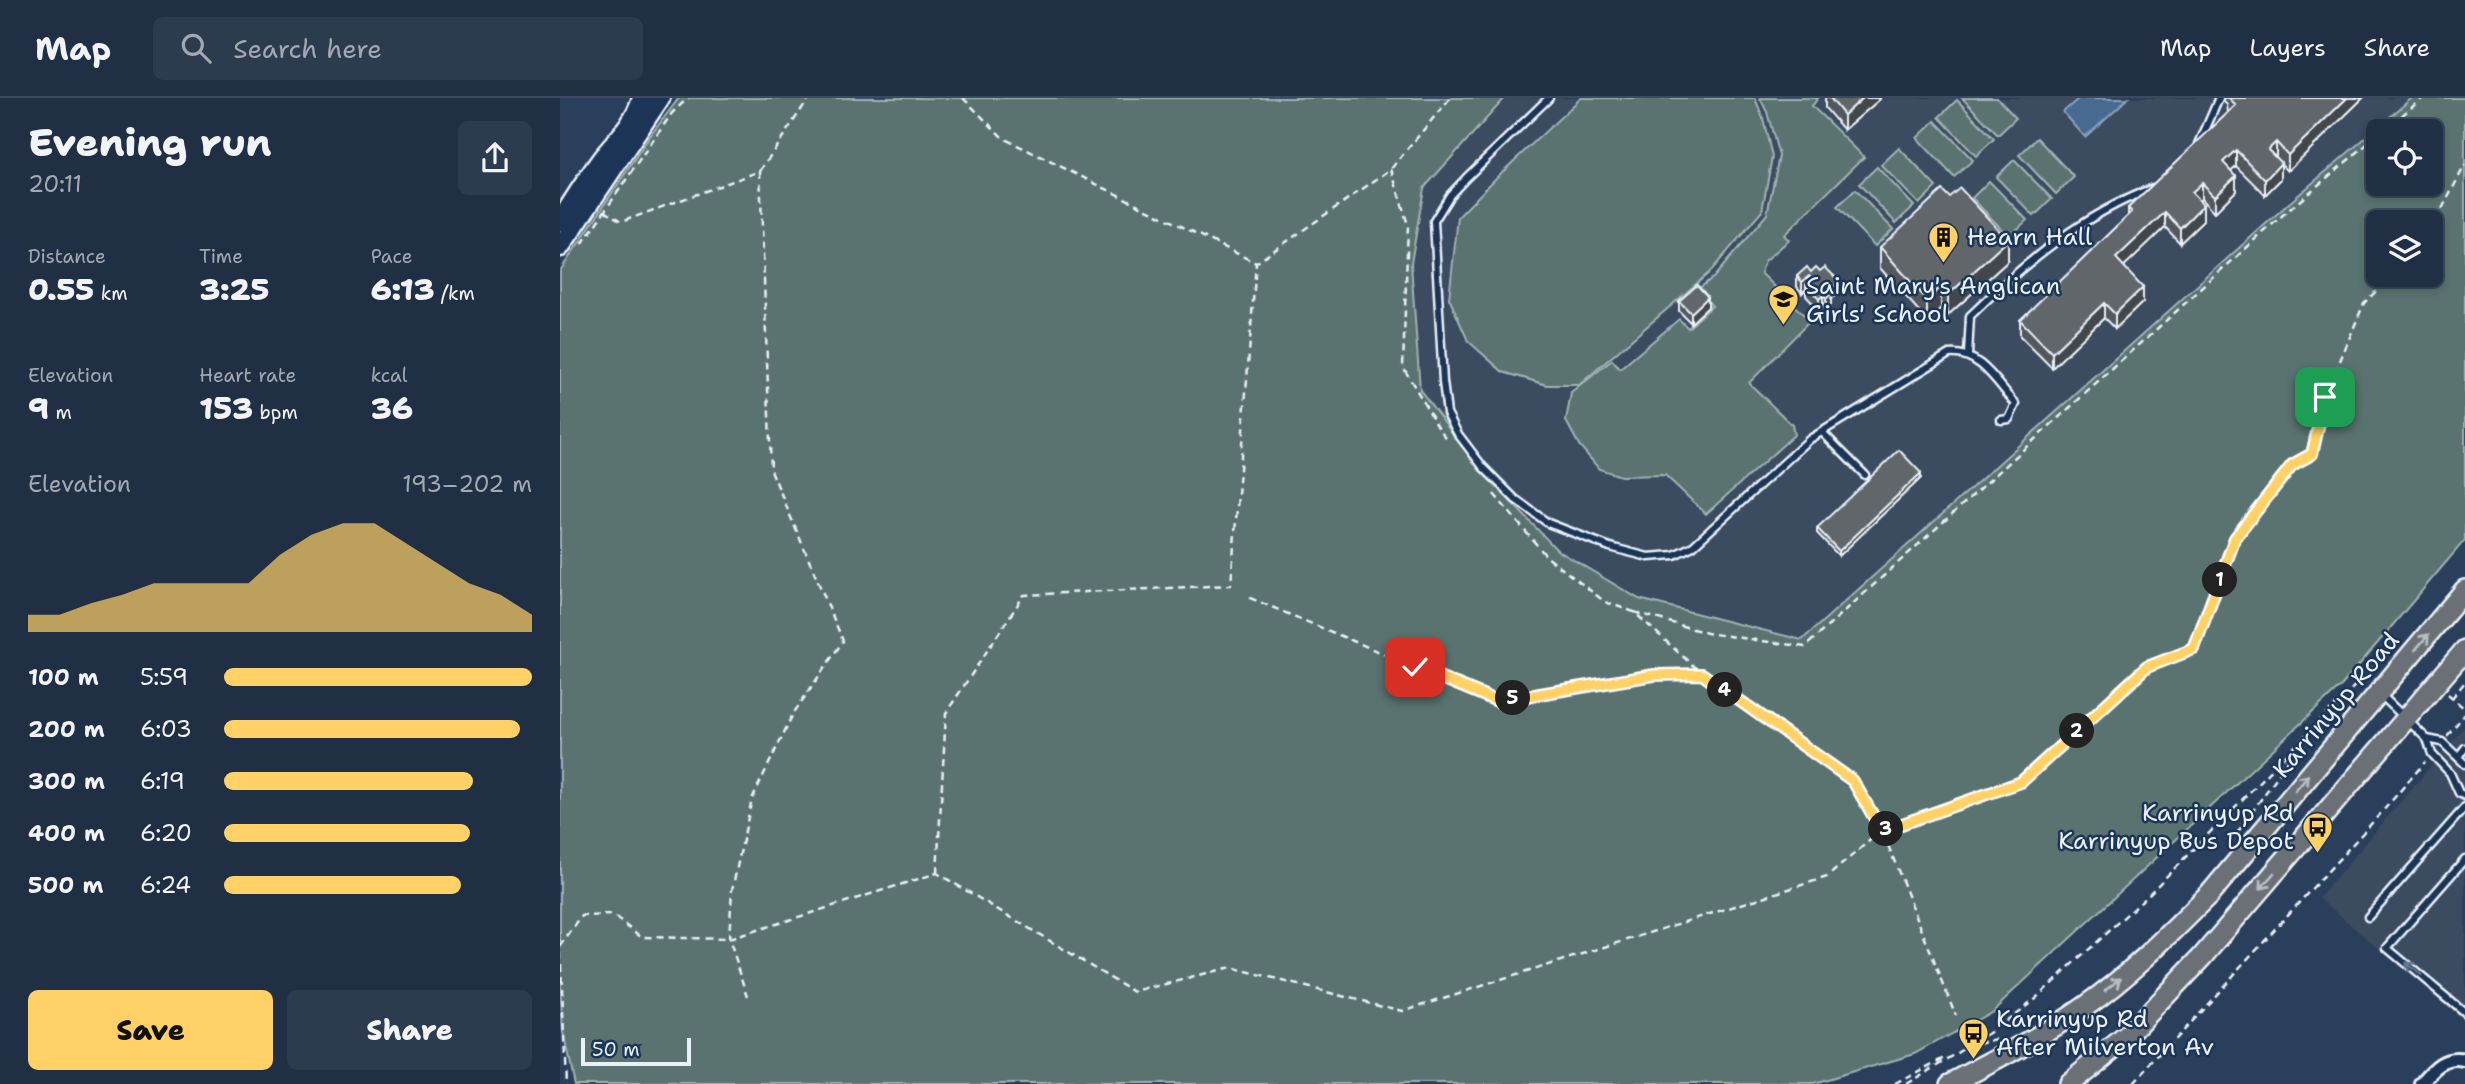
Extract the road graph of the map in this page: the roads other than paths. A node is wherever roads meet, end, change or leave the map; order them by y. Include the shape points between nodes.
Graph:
1 (642, 98) edge
2 (660, 98) edge
3 (1549, 98) edge
4 (2219, 98) edge
5 (2190, 152) edge
6 (2157, 186) edge
7 (560, 221) edge
8 (568, 248) edge
9 (1968, 355) junction
10 (2001, 420) dead end
11 (1822, 432) junction
12 (1865, 475) dead end
13 (2465, 590) edge
14 (2465, 650) edge
15 (2379, 693) junction
16 (2407, 717) junction
17 (2427, 739) junction
18 (2465, 748) edge
19 (2458, 757) junction
20 (2465, 764) edge
21 (2465, 796) edge
22 (2465, 807) edge
23 (2465, 859) edge
24 (2368, 917) dead end
25 (2465, 1013) edge
26 (2465, 1061) edge
27 (1951, 1084) edge
28 (2068, 1084) edge
29 (2422, 1084) edge

1 - 7 main road via 625,131
2 - 8 main road via 589,202
3 - 11 lane via 1450,195 1434,220 1447,413 1483,467 1548,523 1648,557 1674,555 1693,546
4 - 5 lane via 2199,144
6 - 9 lane via 2092,216 1990,297 1970,316
9 - 10 lane via 2016,404 2009,419
9 - 11 lane via 1949,354
11 - 12 lane
15 -> 13 highway, Karrinyup Road
14 - 16 highway
15 - 16 lane
27 -> 15 highway, Karrinyup Road via 2086,1006 2172,933
16 - 17 lane
16 -> 28 highway via 2202,957 2126,1037
17 - 19 lane via 2442,742
17 - 21 lane via 2432,754
18 - 19 lane
19 - 20 lane
22 - 24 lane
25 -> 23 lane via 2387,948
26 - 29 street via 2446,1061

